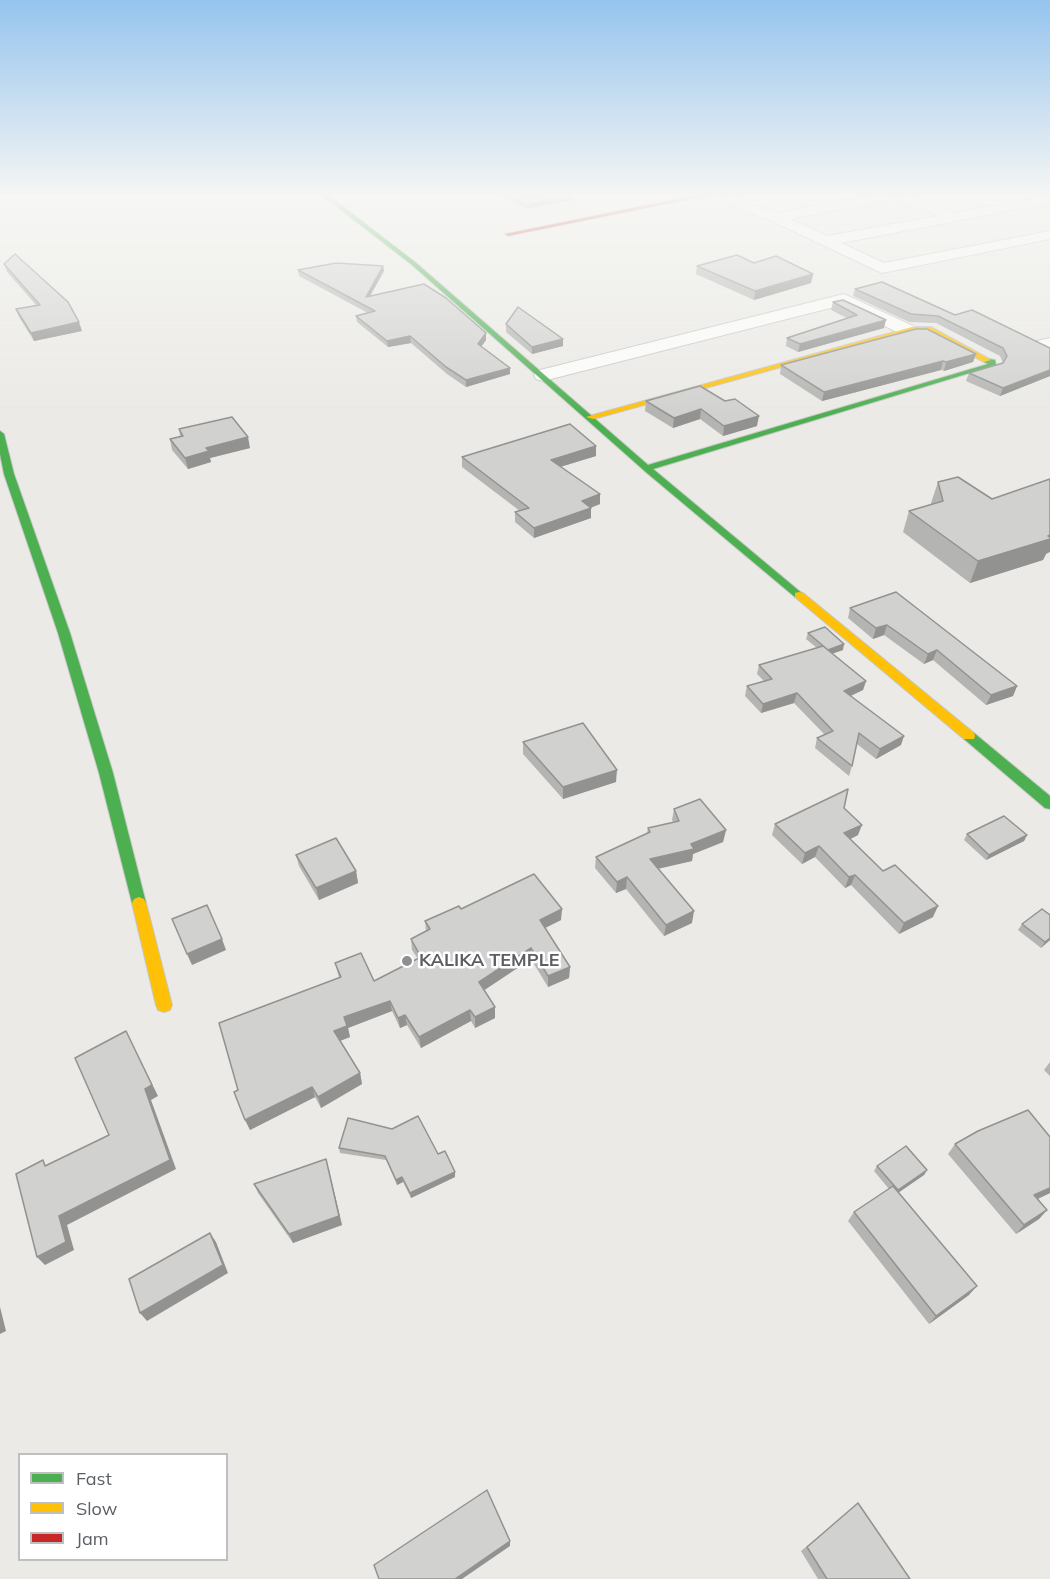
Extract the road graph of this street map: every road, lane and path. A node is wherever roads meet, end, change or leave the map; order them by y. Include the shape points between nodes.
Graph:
1 (418, 268) edge
2 (907, 330) junction
3 (543, 375) junction
4 (590, 417) junction
5 (0, 434) edge
6 (646, 468) junction
7 (1050, 804) edge
8 (164, 1005) dead end

1 - 3 street
2 - 3 street via 844,299
2 - 4 street
2 - 6 street via 928,329 988,358 992,365
3 - 4 street
4 - 6 street
5 - 8 street via 9,474 64,633 106,773
6 - 7 street

